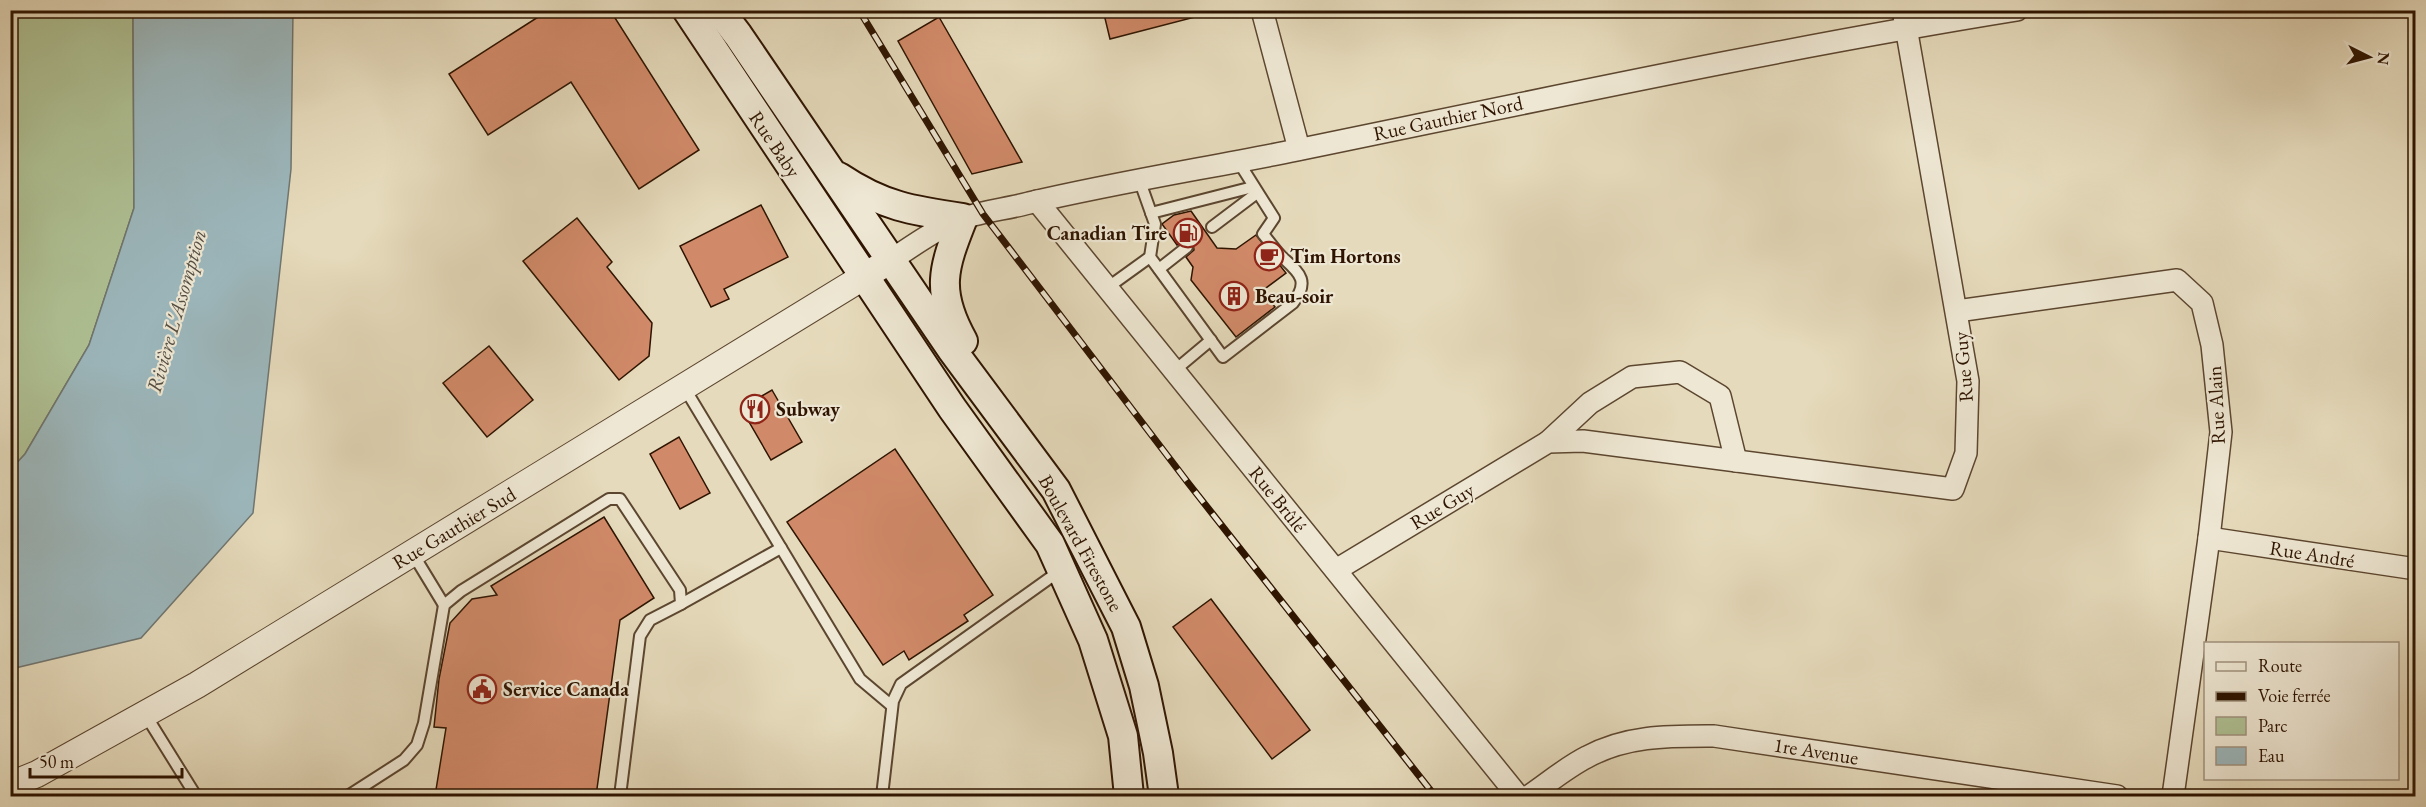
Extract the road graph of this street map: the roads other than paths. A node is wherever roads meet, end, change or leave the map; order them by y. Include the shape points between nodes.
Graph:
1 (687, 10) edge
2 (719, 10) edge
3 (1262, 10) edge
4 (2017, 10) edge
5 (1904, 19) edge
6 (1299, 149) junction
7 (1238, 161) junction
8 (833, 173) junction
9 (1139, 178) junction
10 (1255, 190) junction
11 (1037, 201) junction
12 (1151, 213) junction
13 (963, 218) junction
14 (1212, 227) dead end
15 (1187, 247) dead end
16 (1150, 257) junction
17 (891, 260) junction
18 (1159, 269) junction
19 (864, 276) junction
20 (1107, 288) junction
21 (1957, 311) junction
22 (1211, 340) junction
23 (1174, 371) junction
24 (683, 387) junction
25 (1011, 430) junction
26 (1548, 442) junction
27 (1736, 461) junction
28 (2209, 538) junction
29 (781, 548) junction
30 (412, 553) junction
31 (2415, 569) edge
32 (1061, 570) junction
33 (1336, 570) junction
34 (681, 604) junction
35 (444, 605) junction
36 (892, 706) junction
37 (145, 714) junction
38 (10, 785) edge
39 (196, 796) edge
40 (348, 796) edge
41 (620, 796) edge
42 (882, 796) edge
43 (1129, 796) edge
44 (1164, 796) edge
45 (1518, 796) edge
46 (1529, 796) edge
47 (2117, 796) edge
48 (2173, 796) edge

1 - 19 main road, Rue Baby
2 - 8 main road, Rue Baby
3 - 6 street
4 - 5 street, Rue Gauthier Nord
5 - 6 street, Rue Gauthier Nord
5 - 21 street, Rue Guy
6 - 7 street, Rue Gauthier Nord
7 - 9 street, Rue Gauthier Nord
7 - 10 lane
8 - 13 main road via 882,201
8 - 17 main road, Rue Baby
9 - 11 street, Rue Gauthier Nord
9 - 12 lane
10 - 12 lane
10 - 14 lane
10 - 22 lane via 1274,218 1263,234 1300,274 1302,286 1293,303 1223,357
11 - 13 street, Rue Gauthier Nord
11 - 20 street, Rue Brûlé
12 - 16 lane via 1155,224
13 - 17 street, Rue Gauthier Nord
13 - 25 main road via 945,272 946,305
15 - 18 lane
16 - 18 lane
16 - 20 lane
17 - 19 street, Rue Gauthier Sud
17 - 25 main road, Boulevard Firestone
18 - 22 lane
19 - 24 street, Rue Gauthier Sud
19 - 32 main road, Boulevard Firestone via 1050,544
20 - 23 street, Rue Brûlé
21 - 27 street, Rue Guy via 1968,381 1966,453 1953,489
21 - 28 street, Rue Alain via 2177,280 2202,303 2210,335 2221,432
22 - 23 lane
23 - 33 street, Rue Brûlé
24 - 29 lane
24 - 30 street, Rue Gauthier Sud
25 - 44 main road, Boulevard Firestone via 1056,490 1126,627 1144,686
26 - 27 street, Rue Guy via 1583,441
26 - 27 street, Rue Guy via 1590,403 1632,377 1680,372 1720,396
26 - 33 street, Rue Guy
28 - 31 street, Rue André
28 - 48 street, Rue Alain
29 - 34 lane
29 - 36 lane via 860,679
30 - 35 lane
30 - 37 street, Rue Gauthier Sud
32 - 36 lane via 901,684
32 - 43 main road, Boulevard Firestone via 1093,640 1123,736
33 - 45 street, Rue Brûlé
34 - 35 lane via 680,590 620,499 609,499
34 - 41 lane via 650,620 640,636
35 - 40 lane via 417,745 404,760
36 - 42 lane
37 - 38 street, Rue Gauthier Sud
37 - 39 lane
46 - 47 street, 1re Avenue via 1586,757 1635,739 1665,736 1714,736

